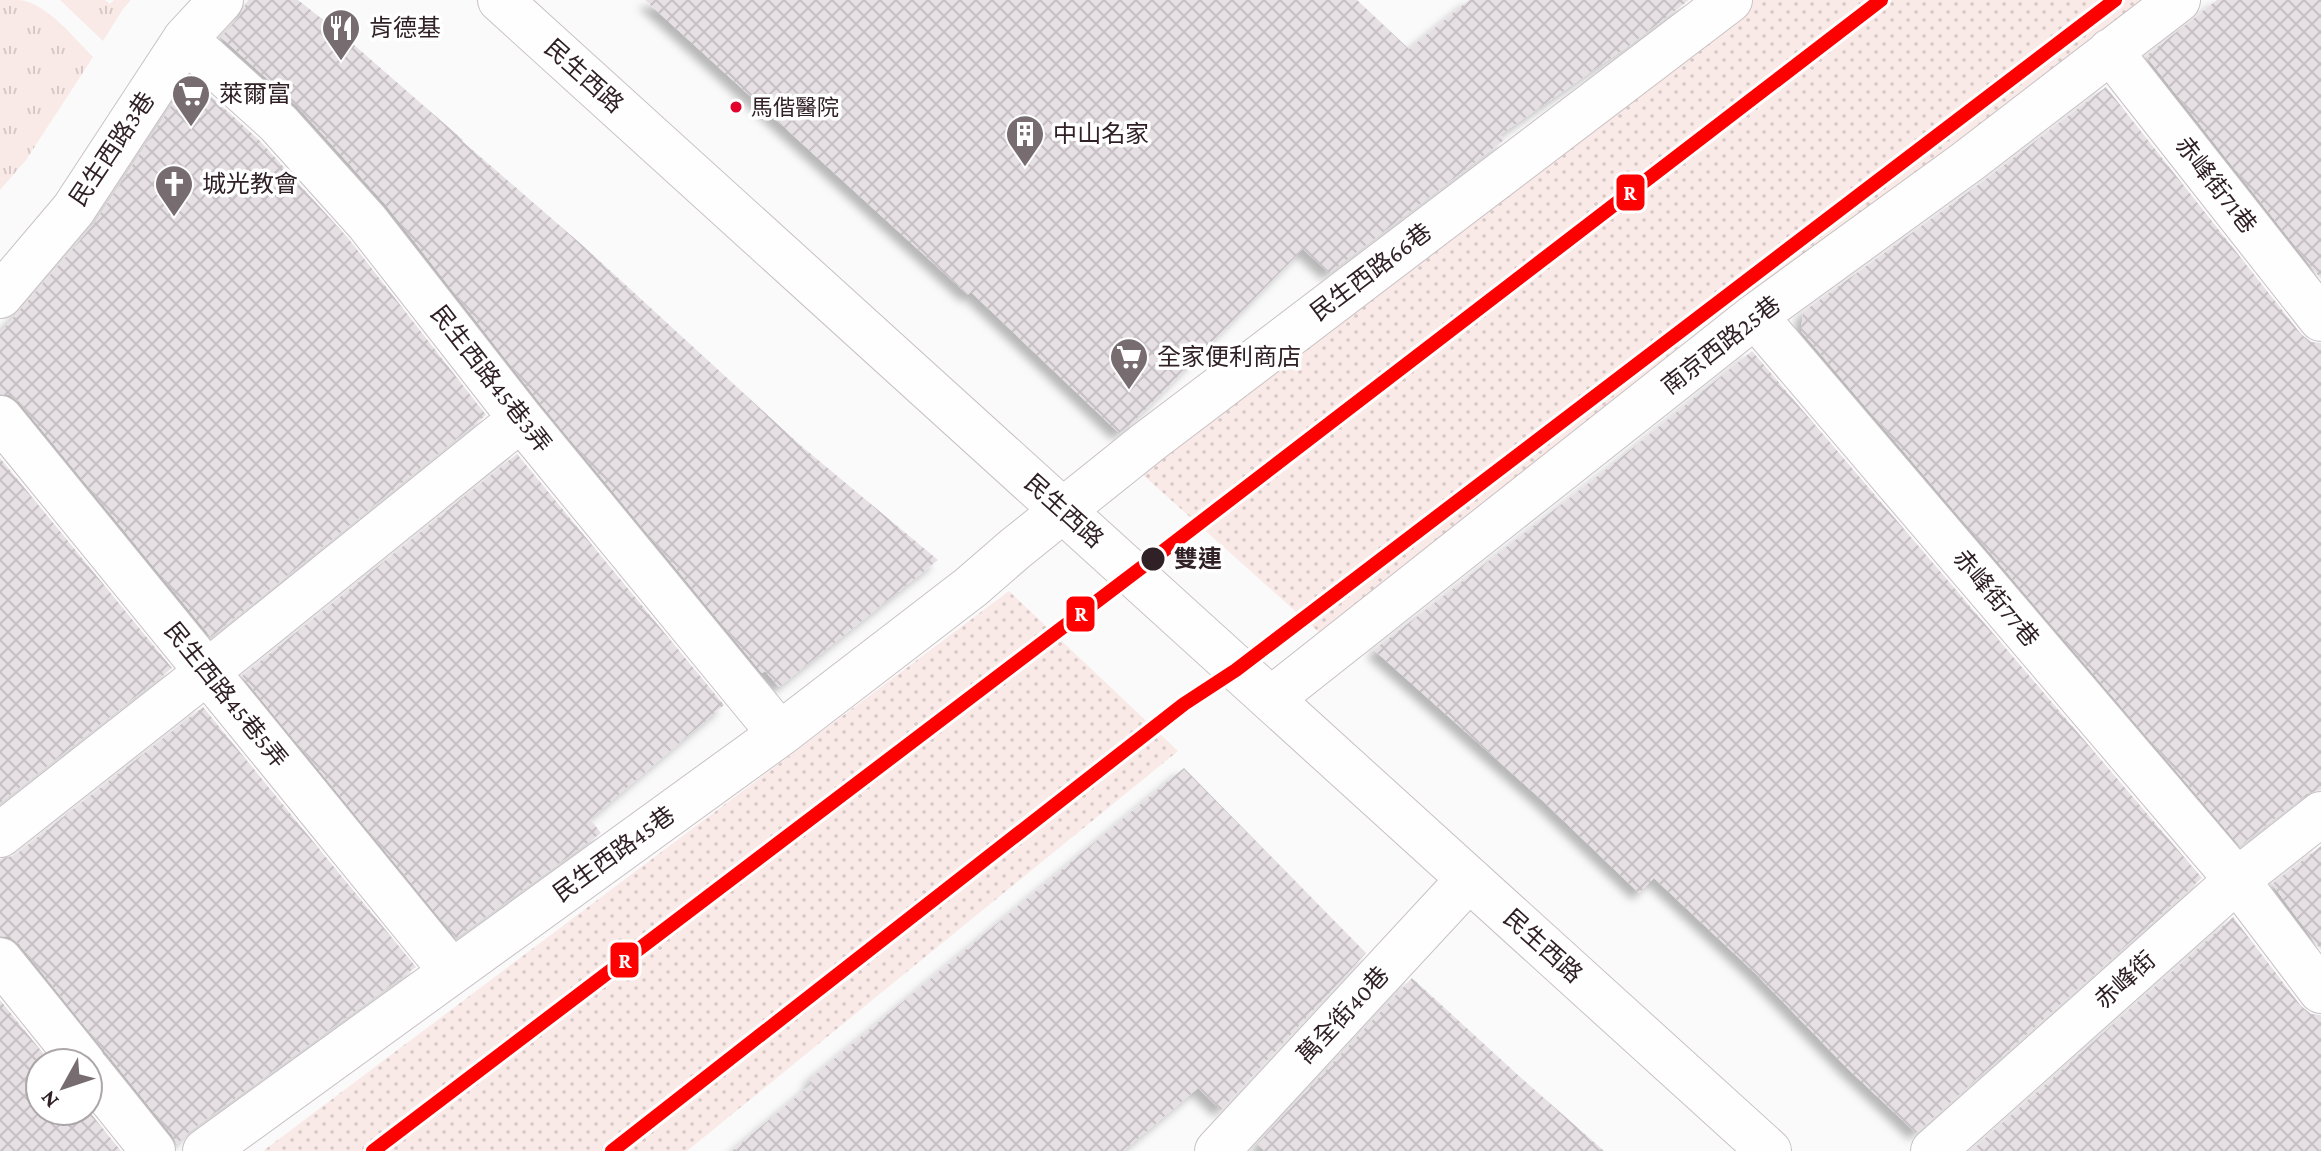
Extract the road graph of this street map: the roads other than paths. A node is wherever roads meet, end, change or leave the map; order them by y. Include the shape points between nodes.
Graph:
1 (221, 0) edge
2 (500, 0) edge
3 (1730, 0) edge
4 (2178, 0) edge
5 (185, 39) junction
6 (2110, 51) junction
7 (0, 296) edge
8 (1755, 316) junction
9 (2321, 319) edge
10 (0, 418) edge
11 (521, 419) junction
12 (1064, 511) junction
13 (1016, 548) joint
14 (207, 672) junction
15 (1271, 699) junction
16 (780, 734) junction
17 (2321, 814) edge
18 (0, 835) edge
19 (1469, 879) junction
20 (2237, 880) junction
21 (0, 960) edge
22 (452, 972) junction
23 (2321, 991) edge
24 (70, 1047) edge
25 (104, 1090) edge
26 (1224, 1149) edge
27 (153, 1151) edge
28 (205, 1151) edge
29 (1769, 1151) edge
30 (1933, 1151) edge

1 - 5 street, 民生西路3巷
2 - 12 street, 民生西路
3 - 12 street, 民生西路66巷
4 - 6 street, 南京西路25巷
5 - 7 street, 民生西路3巷 via 73,210
5 - 11 street, 民生西路45巷3弄 via 278,123 367,222
6 - 8 street, 南京西路25巷
6 - 9 street, 赤峰街71巷
8 - 15 street, 南京西路25巷
8 - 20 street, 赤峰街77巷
10 - 14 street, 民生西路45巷5弄
11 - 14 street
11 - 16 street, 民生西路45巷3弄
12 - 13 street, 民生西路66巷
12 - 15 street, 民生西路
13 - 16 street, 民生西路45巷
14 - 18 street
14 - 22 street, 民生西路45巷5弄
15 - 19 street, 民生西路
16 - 22 street, 民生西路45巷
17 - 20 street, 赤峰街
19 - 26 street, 萬全街40巷
19 - 29 street, 民生西路
20 - 23 street, 赤峰街77巷
20 - 30 street, 赤峰街
21 - 24 street
22 - 28 street, 民生西路45巷
25 - 27 street

